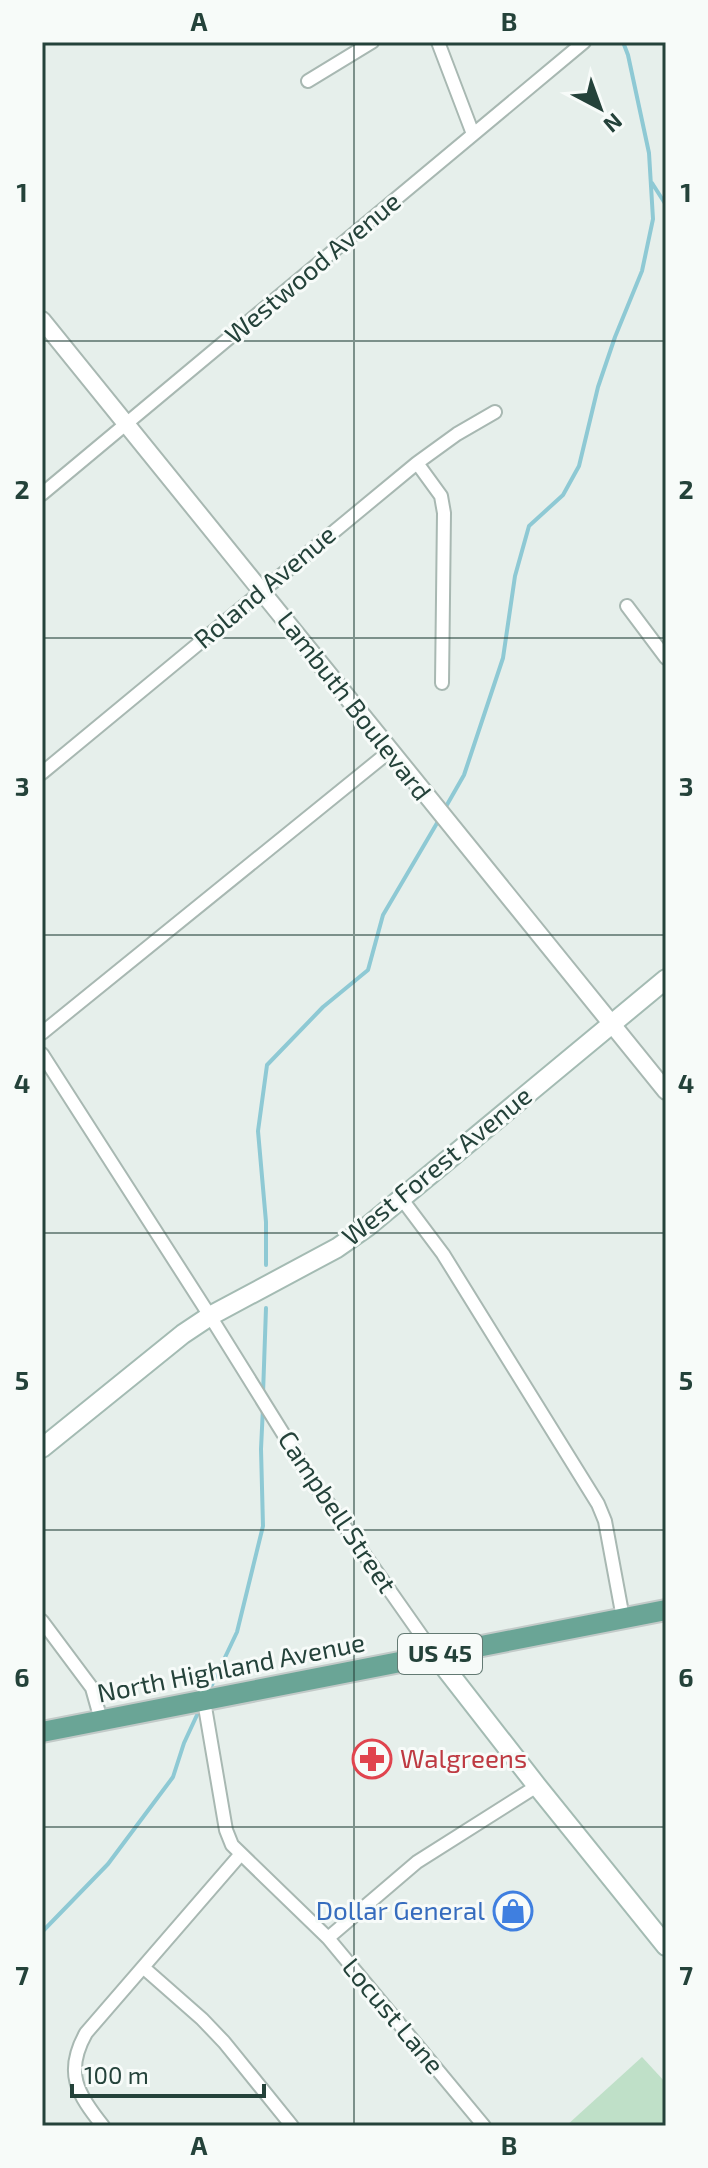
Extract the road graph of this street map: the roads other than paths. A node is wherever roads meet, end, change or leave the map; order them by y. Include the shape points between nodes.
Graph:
1 (372, 42) edge
2 (438, 42) edge
3 (584, 42) edge
4 (308, 81) dead end
5 (473, 134) junction
6 (42, 320) edge
7 (495, 412) dead end
8 (127, 423) junction
9 (417, 463) junction
10 (42, 494) edge
11 (262, 589) junction
12 (627, 606) dead end
13 (666, 658) edge
14 (442, 683) dead end
15 (390, 751) junction
16 (42, 773) edge
17 (666, 979) edge
18 (611, 1025) junction
19 (42, 1033) edge
20 (43, 1056) edge
21 (666, 1091) edge
22 (401, 1198) junction
23 (210, 1316) junction
24 (42, 1448) edge
25 (666, 1610) edge
26 (623, 1618) junction
27 (42, 1621) edge
28 (435, 1655) junction
29 (209, 1700) junction
30 (101, 1720) junction
31 (42, 1732) edge
32 (537, 1786) junction
33 (240, 1855) junction
34 (328, 1938) junction
35 (666, 1946) edge
36 (144, 1968) junction
37 (103, 2126) edge
38 (292, 2126) edge
39 (484, 2126) edge

1 - 4 street
2 - 5 street
3 - 5 street, Westwood Avenue
5 - 8 street, Westwood Avenue
6 - 8 street, Lambuth Boulevard
7 - 9 street, Roland Avenue
8 - 10 street, Westwood Avenue
8 - 11 street, Lambuth Boulevard
9 - 11 street, Roland Avenue
9 - 14 street via 441,496 444,513
11 - 15 street, Lambuth Boulevard
11 - 16 street, Roland Avenue
12 - 13 street
15 - 18 street, Lambuth Boulevard
15 - 19 street
17 - 18 main road, West Forest Avenue
18 - 21 street, Lambuth Boulevard
18 - 22 main road, West Forest Avenue
20 - 23 street, Campbell Street
22 - 23 main road, West Forest Avenue via 337,1248
22 - 26 street via 443,1254 598,1504
23 - 24 main road, West Forest Avenue
23 - 28 street, Campbell Street via 319,1490
25 - 26 main road, North Highland Avenue / US 45
26 - 28 main road, North Highland Avenue / US 45
27 - 30 street via 92,1688
28 - 29 main road, North Highland Avenue / US 45
28 - 32 main road, Campbell Street
29 - 30 main road, North Highland Avenue / US 45
29 - 33 street, Locust Lane via 226,1830
30 - 31 main road, North Highland Avenue / US 45
32 - 34 street via 417,1862
32 - 35 main road, Campbell Street
33 - 34 street, Locust Lane
33 - 36 street
34 - 39 street, Locust Lane
36 - 37 street via 78,2048 76,2084
36 - 38 street via 224,2042

